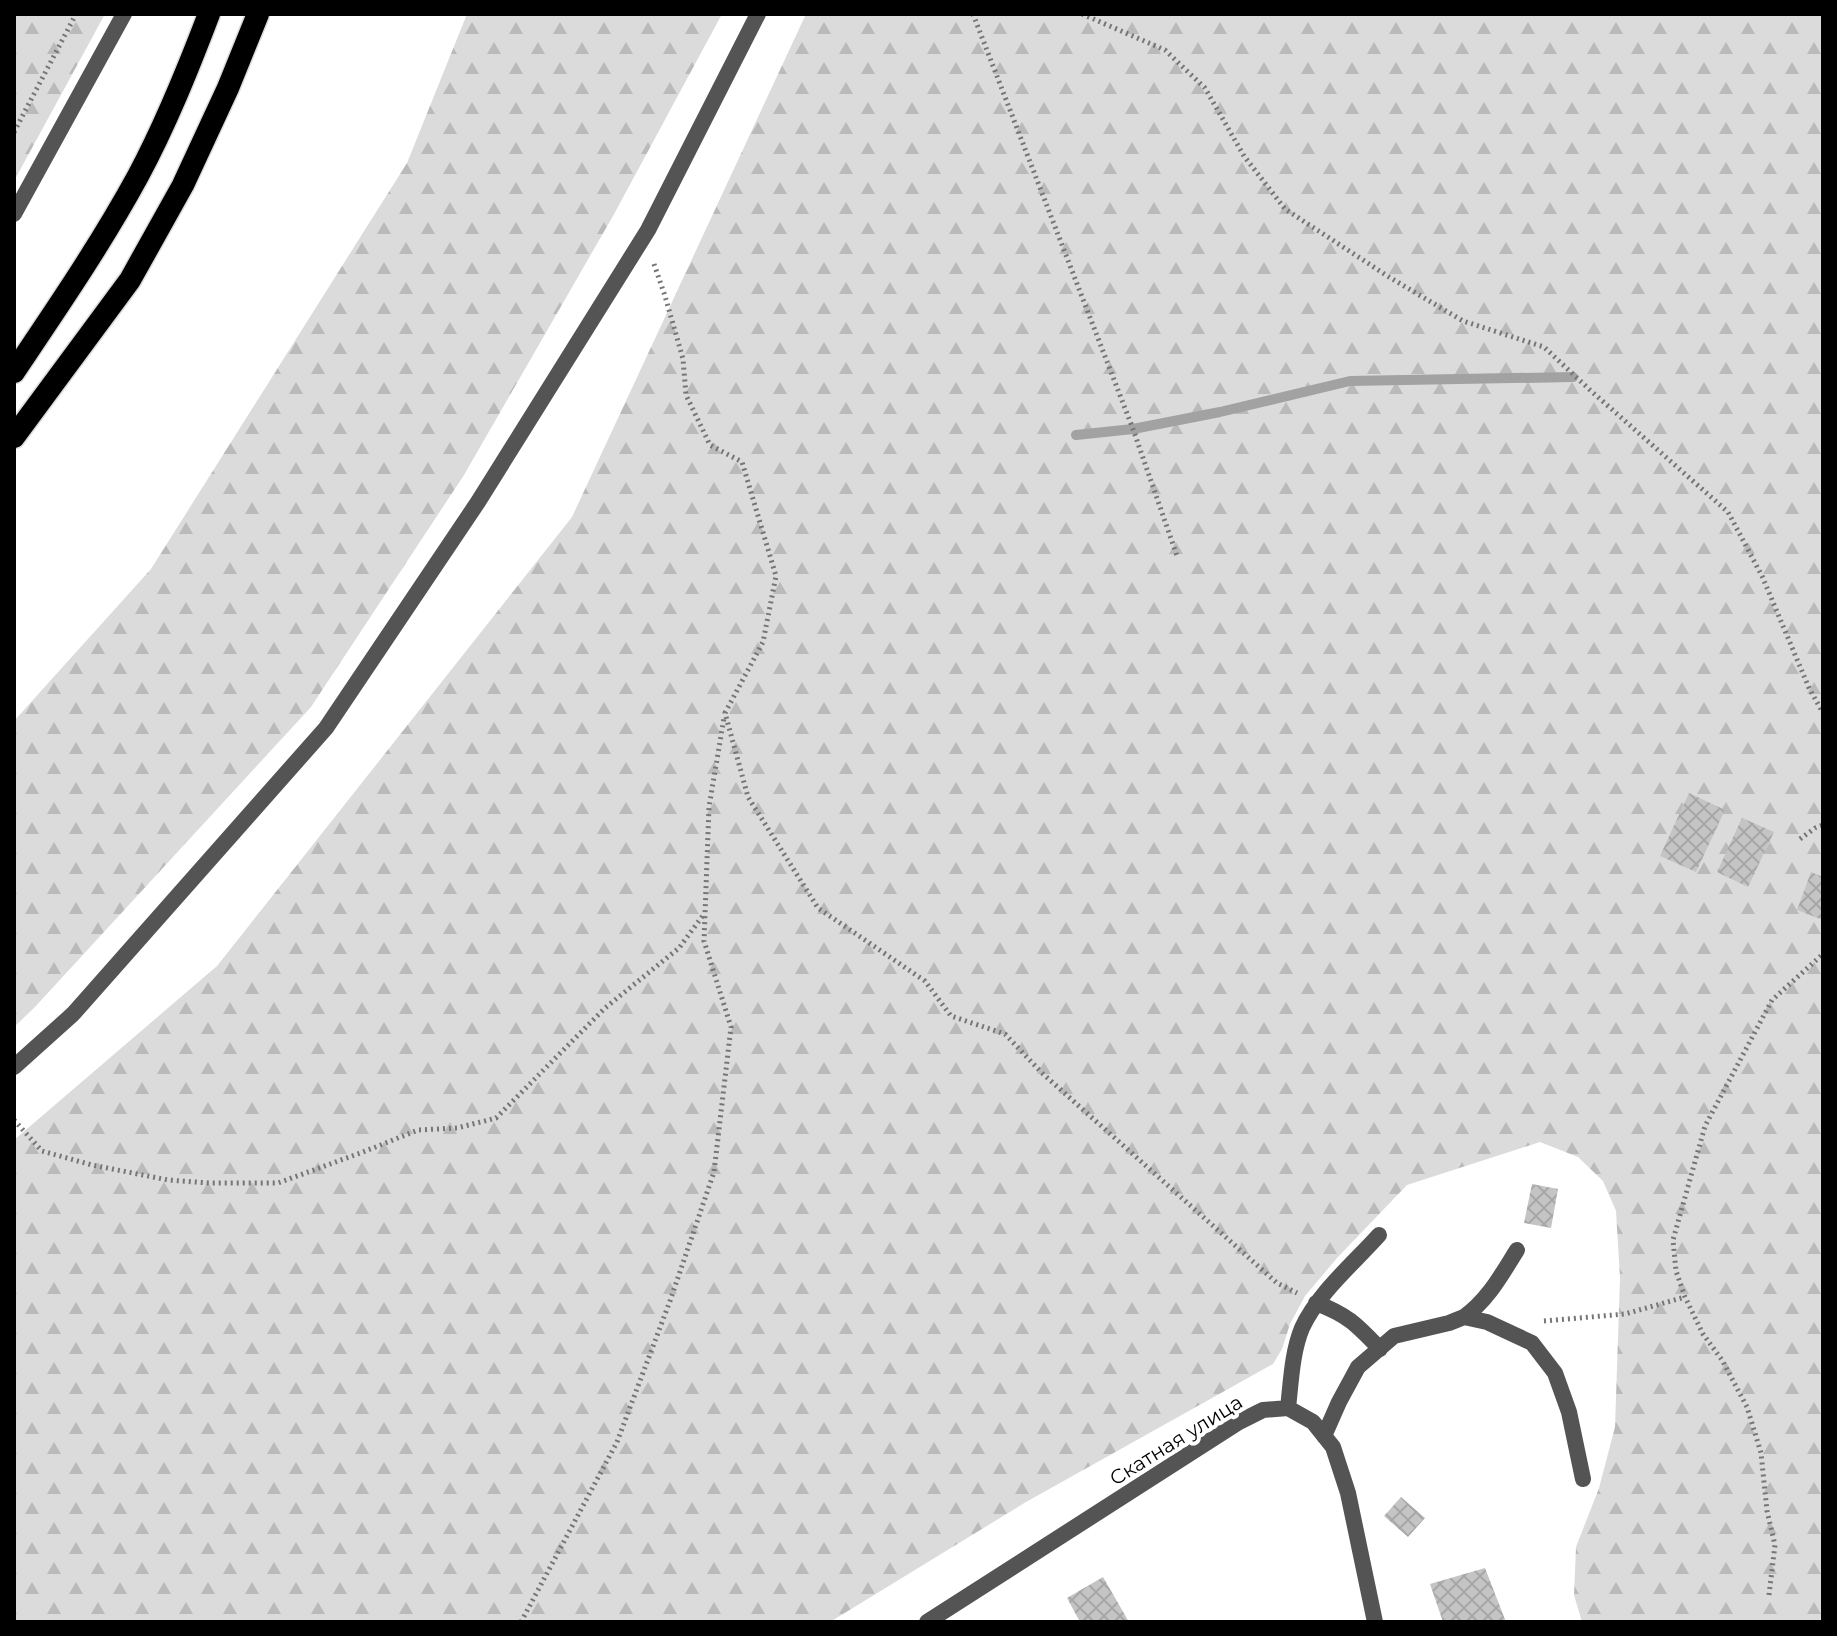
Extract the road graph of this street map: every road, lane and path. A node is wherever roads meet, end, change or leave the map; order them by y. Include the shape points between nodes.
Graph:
1 (76, 14) edge
2 (124, 14) edge
3 (209, 14) edge
4 (258, 14) edge
5 (758, 14) edge
6 (973, 14) edge
7 (1082, 14) edge
8 (14, 132) edge
9 (14, 214) edge
10 (644, 237) junction
11 (14, 372) edge
12 (14, 437) edge
13 (1177, 556) dead end
14 (725, 713) junction
15 (1823, 713) edge
16 (1823, 825) edge
17 (1800, 839) dead end
18 (705, 913) junction
19 (1823, 954) edge
20 (14, 1067) edge
21 (14, 1120) edge
22 (1379, 1235) dead end
23 (1517, 1250) dead end
24 (1685, 1297) junction
25 (1316, 1303) junction
26 (1464, 1317) junction
27 (1487, 1322) junction
28 (1380, 1349) junction
29 (1288, 1408) junction
30 (1324, 1436) junction
31 (1583, 1479) dead end
32 (1769, 1595) dead end
33 (521, 1622) edge
34 (927, 1622) edge
35 (1375, 1622) edge

1 - 8 path
2 - 9 street
3 - 11 highway via 138,175
4 - 12 highway via 183,185 130,280
5 - 10 street
6 - 13 path
7 - 15 path via 1165,50 1205,88 1244,156 1285,209 1463,321 1544,347 1728,512
10 - 14 path via 683,359 686,395 710,445 742,462 776,576 763,642
10 - 20 street via 478,502 326,728 73,1014
14 - 18 path via 709,807
14 - 25 path via 748,797 818,908 925,981 951,1016 1005,1034 1277,1283
16 - 17 path
18 - 21 path via 679,948 605,1008 496,1118 418,1130 278,1183 168,1180 92,1165 42,1151
18 - 33 path via 704,941 731,1027 714,1172 617,1442
19 - 24 path via 1772,1000 1705,1126 1673,1240
22 - 25 street
23 - 26 street via 1489,1293
24 - 27 path via 1625,1314
24 - 32 path via 1747,1407 1761,1453 1775,1545
25 - 28 street via 1356,1324
25 - 29 street via 1301,1331
26 - 27 street
26 - 28 street via 1394,1336
27 - 31 street via 1532,1343 1555,1373
28 - 30 street via 1358,1367
29 - 30 street via 1313,1422
29 - 34 street, Скатная улица via 1263,1410 1239,1422
30 - 35 street via 1333,1447 1348,1493

